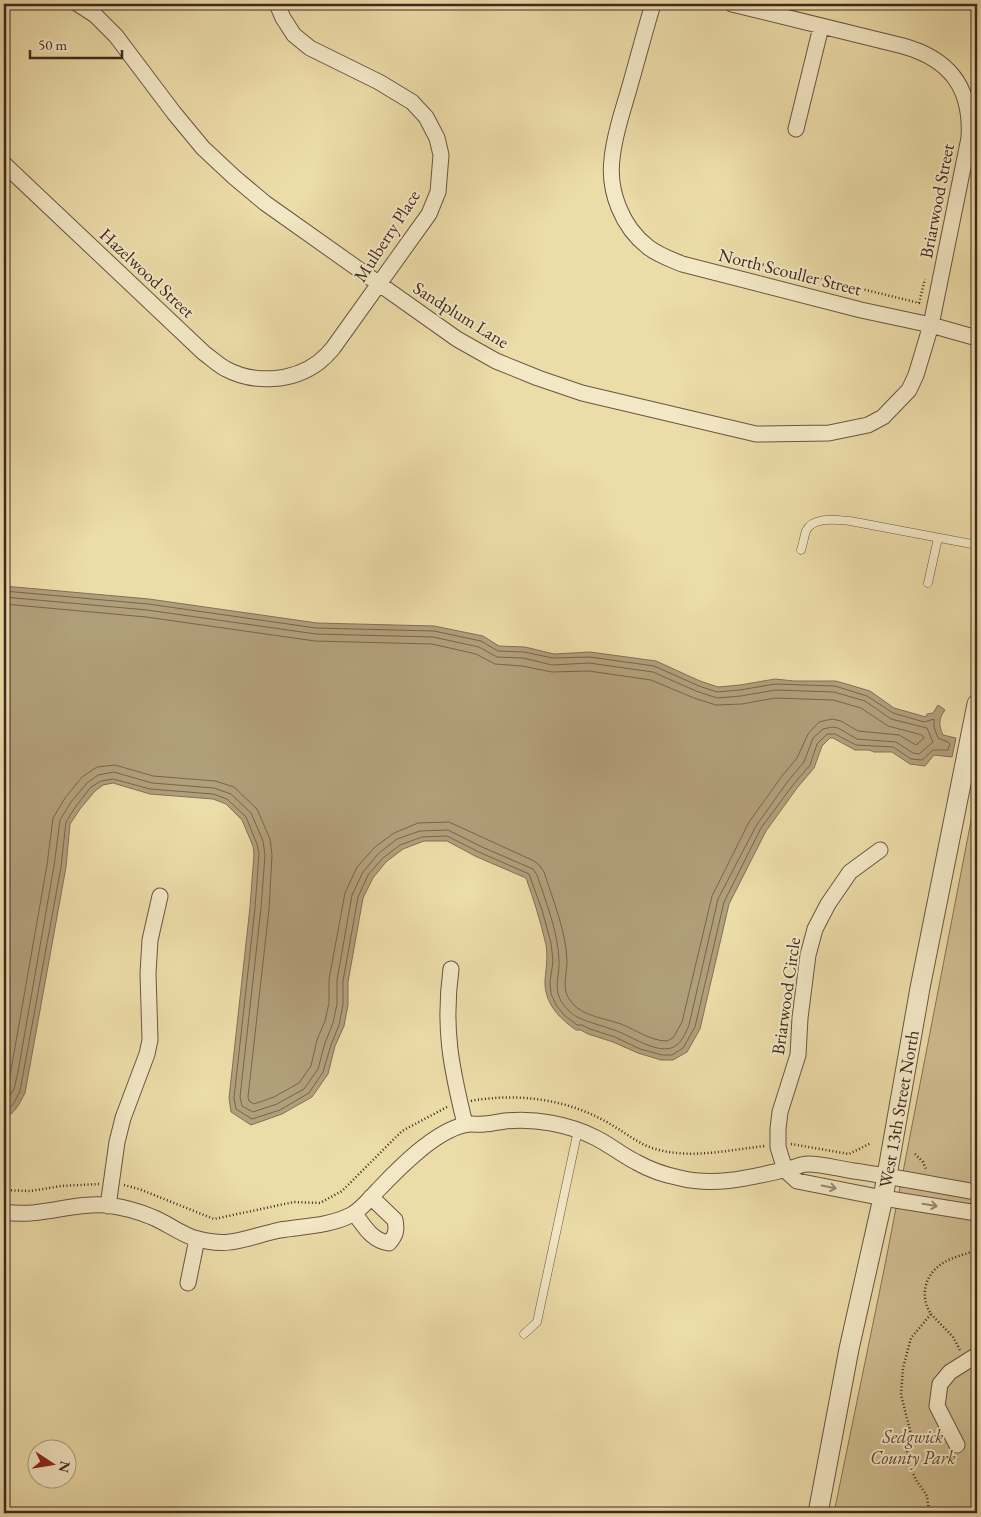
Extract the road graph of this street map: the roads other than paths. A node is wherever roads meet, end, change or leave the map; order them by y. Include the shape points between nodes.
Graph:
1 (78, 4) edge
2 (277, 4) edge
3 (653, 4) edge
4 (732, 4) edge
5 (821, 27) junction
6 (796, 129) dead end
7 (4, 164) edge
8 (379, 284) junction
9 (931, 325) junction
10 (977, 338) edge
11 (280, 378) joint
12 (938, 538) junction
13 (977, 545) edge
14 (801, 550) dead end
15 (928, 583) dead end
16 (976, 711) edge
17 (880, 850) dead end
18 (160, 896) dead end
19 (451, 969) dead end
20 (465, 1124) junction
21 (578, 1130) junction
22 (785, 1170) junction
23 (887, 1176) junction
24 (977, 1192) edge
25 (371, 1197) junction
26 (883, 1198) junction
27 (108, 1206) junction
28 (4, 1212) edge
29 (977, 1213) edge
30 (355, 1214) junction
31 (197, 1239) junction
32 (188, 1283) dead end
33 (524, 1334) dead end
34 (971, 1358) edge
35 (957, 1445) dead end
36 (818, 1513) edge

1 - 8 street, Sandplum Lane via 95,15 116,36 203,148 234,177 265,203
2 - 8 street, Mulberry Place via 294,35 310,48 380,82 412,102 437,138 441,155 438,192 429,214
3 - 9 street, North Scouller Street via 612,158 614,194 621,213 634,232 647,246 682,264
4 - 5 street, Briarwood Street
5 - 6 street
5 - 9 street, Briarwood Street via 925,53 943,64 960,86 969,113 969,138
7 - 11 street, Hazelwood Street via 204,353 242,376
8 - 9 street, Sandplum Lane via 457,339 496,361 538,378 582,393 756,434 836,432 868,426 883,417 909,390
8 - 11 street, Mulberry Place via 333,348 319,362 302,372
9 - 10 street, North Scouller Street
12 - 13 lane
12 - 14 lane via 831,520 814,522 807,529
12 - 15 lane
16 - 23 street, West 13th Street North via 920,988
17 - 22 street, Briarwood Circle via 850,872 815,929 808,955 798,1055 780,1112 778,1144
18 - 27 street via 150,940 150,1040 123,1118
19 - 20 street via 449,1048
20 - 21 street via 528,1120
20 - 25 street via 440,1136 402,1165
21 - 22 street via 657,1172 682,1179 730,1181
21 - 33 lane via 537,1322
22 - 23 street via 806,1164
22 -> 26 street via 797,1181
23 - 24 street
23 - 26 street, West 13th Street North
25 - 30 street
25 - 30 street via 396,1220 395,1237 389,1243 381,1242 370,1234
26 -> 29 street
26 - 36 street, West 13th Street North via 849,1349
27 - 28 street via 78,1206 47,1213
27 - 31 street via 153,1217
30 - 31 street via 321,1226 277,1231 234,1242
31 - 32 street
34 - 35 street via 950,1372 940,1384 937,1406

